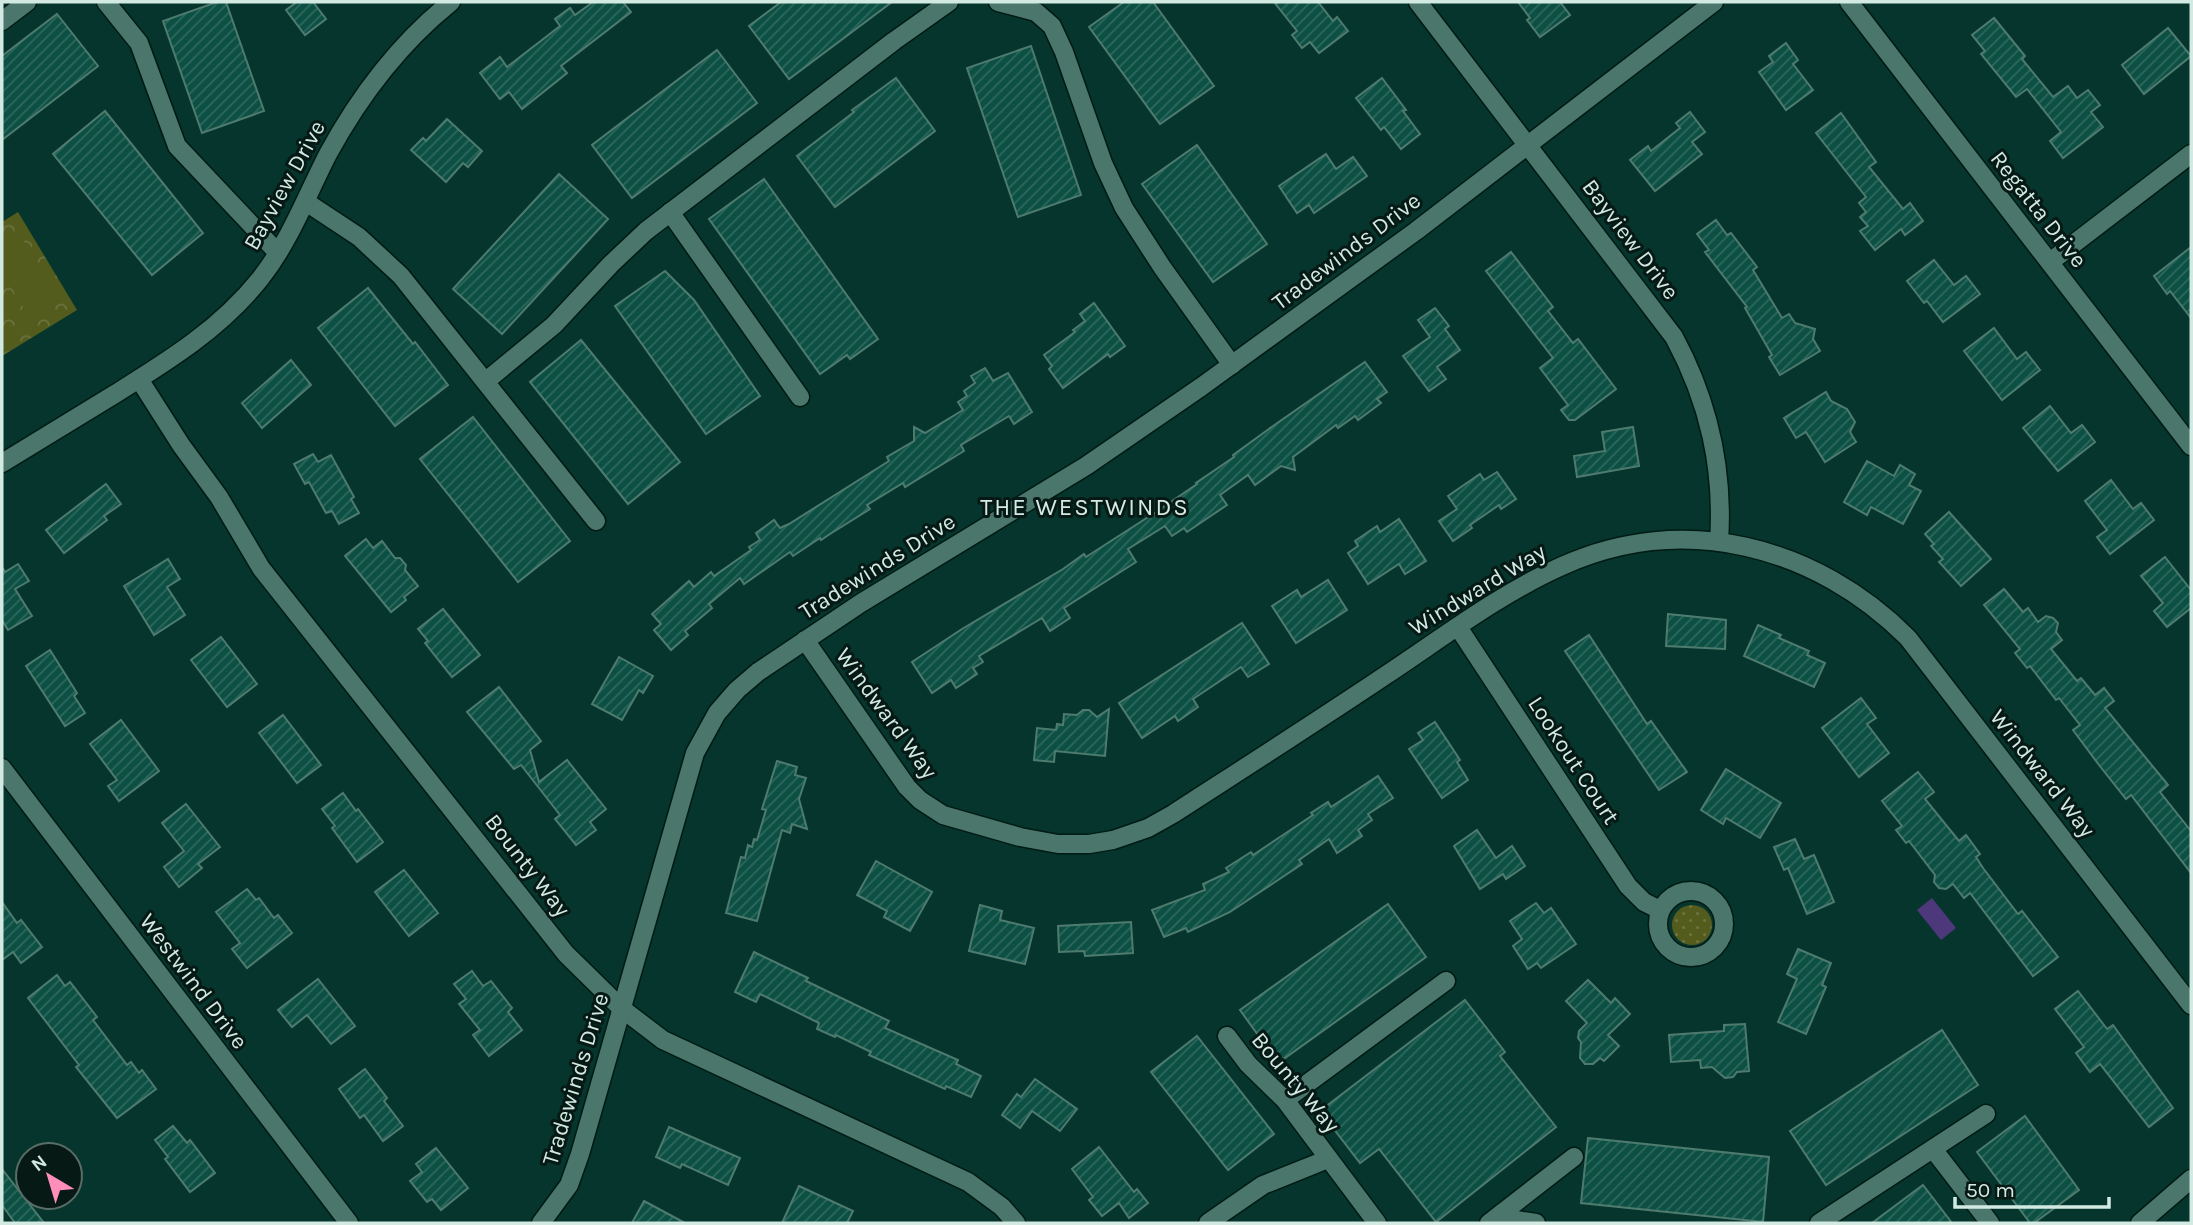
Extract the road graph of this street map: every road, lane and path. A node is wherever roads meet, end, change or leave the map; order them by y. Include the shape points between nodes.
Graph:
1 (27, 2) edge
2 (106, 2) edge
3 (451, 2) edge
4 (949, 2) edge
5 (998, 2) edge
6 (1418, 2) edge
7 (1714, 2) edge
8 (1849, 2) edge
9 (2, 21) edge
10 (1528, 144) junction
11 (2191, 154) edge
12 (306, 202) junction
13 (670, 212) junction
14 (278, 253) junction
15 (2050, 262) junction
16 (1232, 365) junction
17 (139, 379) junction
18 (486, 381) junction
19 (800, 397) dead end
20 (2191, 446) edge
21 (2, 463) edge
22 (596, 521) dead end
23 (1719, 542) junction
24 (1458, 627) junction
25 (805, 640) junction
26 (2, 768) edge
27 (1660, 909) dead end
28 (1446, 981) dead end
29 (2191, 1005) edge
30 (621, 1008) junction
31 (1227, 1036) dead end
32 (1285, 1100) junction
33 (1986, 1114) dead end
34 (1933, 1149) junction
35 (1574, 1157) dead end
36 (1328, 1159) junction
37 (2191, 1178) edge
38 (1496, 1218) edge
39 (349, 1223) edge
40 (541, 1223) edge
41 (1016, 1223) edge
42 (1208, 1223) edge
43 (1377, 1223) edge
44 (1536, 1223) edge
45 (1819, 1223) edge
46 (1990, 1223) edge
47 (2140, 1223) edge

1 - 9 street
2 - 14 street via 139,43 177,146
3 - 12 street, Bayview Drive via 376,79 350,116
4 - 13 street
5 - 16 street via 1036,12 1052,26 1124,208
6 - 10 street, Bayview Drive
7 - 10 street, Tradewinds Drive
8 - 15 street, Regatta Drive
10 - 16 street, Tradewinds Drive
10 - 23 street, Bayview Drive via 1666,325 1693,375 1717,457
11 - 15 street
12 - 14 street, Bayview Drive
12 - 18 street via 359,237 397,271
13 - 18 street via 631,244 554,325
13 - 19 street
14 - 17 street, Bayview Drive via 216,325
15 - 20 street, Regatta Drive
16 - 25 street, Tradewinds Drive via 1086,466
17 - 21 street, Bayview Drive
17 - 30 street, Bounty Way via 261,568 566,954
18 - 22 street
23 - 24 street, Windward Way via 1666,540 1588,556 1539,577
23 - 29 street, Windward Way via 1800,563 1847,588 1889,620 1927,662
24 - 25 street, Windward Way via 1173,814 1131,835 1071,845 1043,843 958,821 919,800
24 - 27 street, Lookout Court via 1628,886 1644,902
25 - 30 street, Tradewinds Drive via 746,681 716,713 701,739
26 - 39 street, Westwind Drive
28 - 32 street
30 - 40 street, Tradewinds Drive via 569,1185
30 - 41 street, Bounty Way via 663,1040 968,1182
31 - 32 street, Bounty Way
32 - 36 street, Bounty Way
33 - 34 street
34 - 45 street
34 - 46 street
35 - 38 street
36 - 42 street, Bounty Way via 1263,1185
36 - 43 street, Bounty Way
37 - 47 street
38 - 44 street

